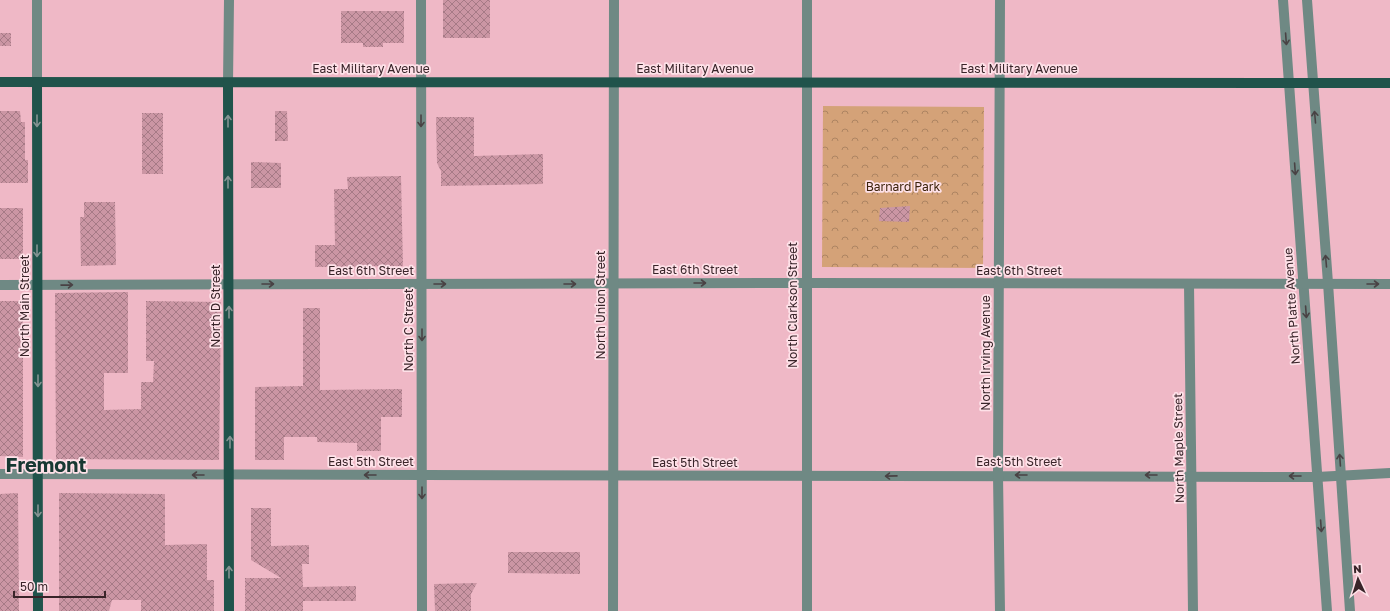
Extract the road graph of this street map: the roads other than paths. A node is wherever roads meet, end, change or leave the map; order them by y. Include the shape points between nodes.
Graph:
1 (37, 0) edge
2 (229, 0) edge
3 (421, 0) edge
4 (614, 0) edge
5 (807, 0) edge
6 (1000, 0) edge
7 (1283, 0) edge
8 (1307, 0) edge
9 (0, 82) edge
10 (37, 82) junction
11 (421, 82) junction
12 (613, 82) junction
13 (807, 82) junction
14 (999, 82) junction
15 (228, 83) junction
16 (1289, 83) junction
17 (1312, 83) junction
18 (1390, 83) edge
19 (422, 283) junction
20 (806, 283) junction
21 (1328, 283) junction
22 (229, 284) junction
23 (614, 284) junction
24 (1000, 284) junction
25 (1189, 284) junction
26 (1304, 284) junction
27 (1390, 284) edge
28 (38, 285) junction
29 (0, 286) edge
30 (1390, 473) edge
31 (0, 474) edge
32 (38, 474) junction
33 (230, 475) junction
34 (422, 475) junction
35 (998, 475) junction
36 (614, 476) junction
37 (1192, 476) junction
38 (1341, 476) junction
39 (806, 477) junction
40 (1317, 477) junction
41 (38, 611) edge
42 (228, 611) edge
43 (422, 611) edge
44 (613, 611) edge
45 (807, 611) edge
46 (1000, 611) edge
47 (1193, 611) edge
48 (1327, 611) edge
49 (1350, 611) edge

1 - 10 street, North Main Street
2 - 15 street, North D Street
3 - 11 street, North C Street
4 - 12 street, North Union Street
5 - 13 street, North Clarkson Street
6 - 14 street, North Irving Avenue
7 -> 16 street, North Platte Avenue
8 - 17 street
9 - 10 main road, East Military Avenue
10 - 15 main road, East Military Avenue
10 -> 28 main road, North Main Street
11 - 12 main road, East Military Avenue
11 - 15 main road, East Military Avenue
11 -> 19 street, North C Street
12 - 13 main road, East Military Avenue
12 - 23 street, North Union Street
13 - 14 main road, East Military Avenue
13 - 20 street, North Clarkson Street
14 - 16 main road, East Military Avenue
14 - 24 street, North Irving Avenue
22 -> 15 main road, North D Street
16 - 17 main road, East Military Avenue
16 -> 26 street, North Platte Avenue
17 - 18 main road, East Military Avenue
21 -> 17 street
22 -> 19 street, East 6th Street
19 -> 23 street, East 6th Street
19 -> 34 street, North C Street
23 -> 20 street, East 6th Street
20 - 24 street, East 6th Street
20 - 39 street, North Clarkson Street
21 - 26 street, East 6th Street
21 -> 27 street, East 6th Street
38 -> 21 street
28 -> 22 street, East 6th Street
33 -> 22 main road, North D Street
23 - 36 street, North Union Street
24 - 25 street, East 6th Street
24 - 35 street, North Irving Avenue
25 - 26 street, East 6th Street
25 - 37 street, North Maple Street
26 -> 40 street, North Platte Avenue
28 - 29 street, East 6th Street
28 -> 32 main road, North Main Street
30 - 38 street, East 5th Street
31 - 32 street, East 5th Street
33 -> 32 street, East 5th Street
32 -> 41 main road, North Main Street
34 -> 33 street, East 5th Street
42 -> 33 main road, North D Street
34 - 36 street, East 5th Street
34 -> 43 street, North C Street
37 -> 35 street, East 5th Street
35 -> 39 street, East 5th Street
35 - 46 street, North Irving Avenue
36 - 39 street, East 5th Street
36 - 44 street, North Union Street
40 -> 37 street, East 5th Street
37 - 47 street, North Maple Street
38 - 40 street, East 5th Street
38 - 49 street
39 - 45 street, North Clarkson Street
40 -> 48 street, North Platte Avenue

